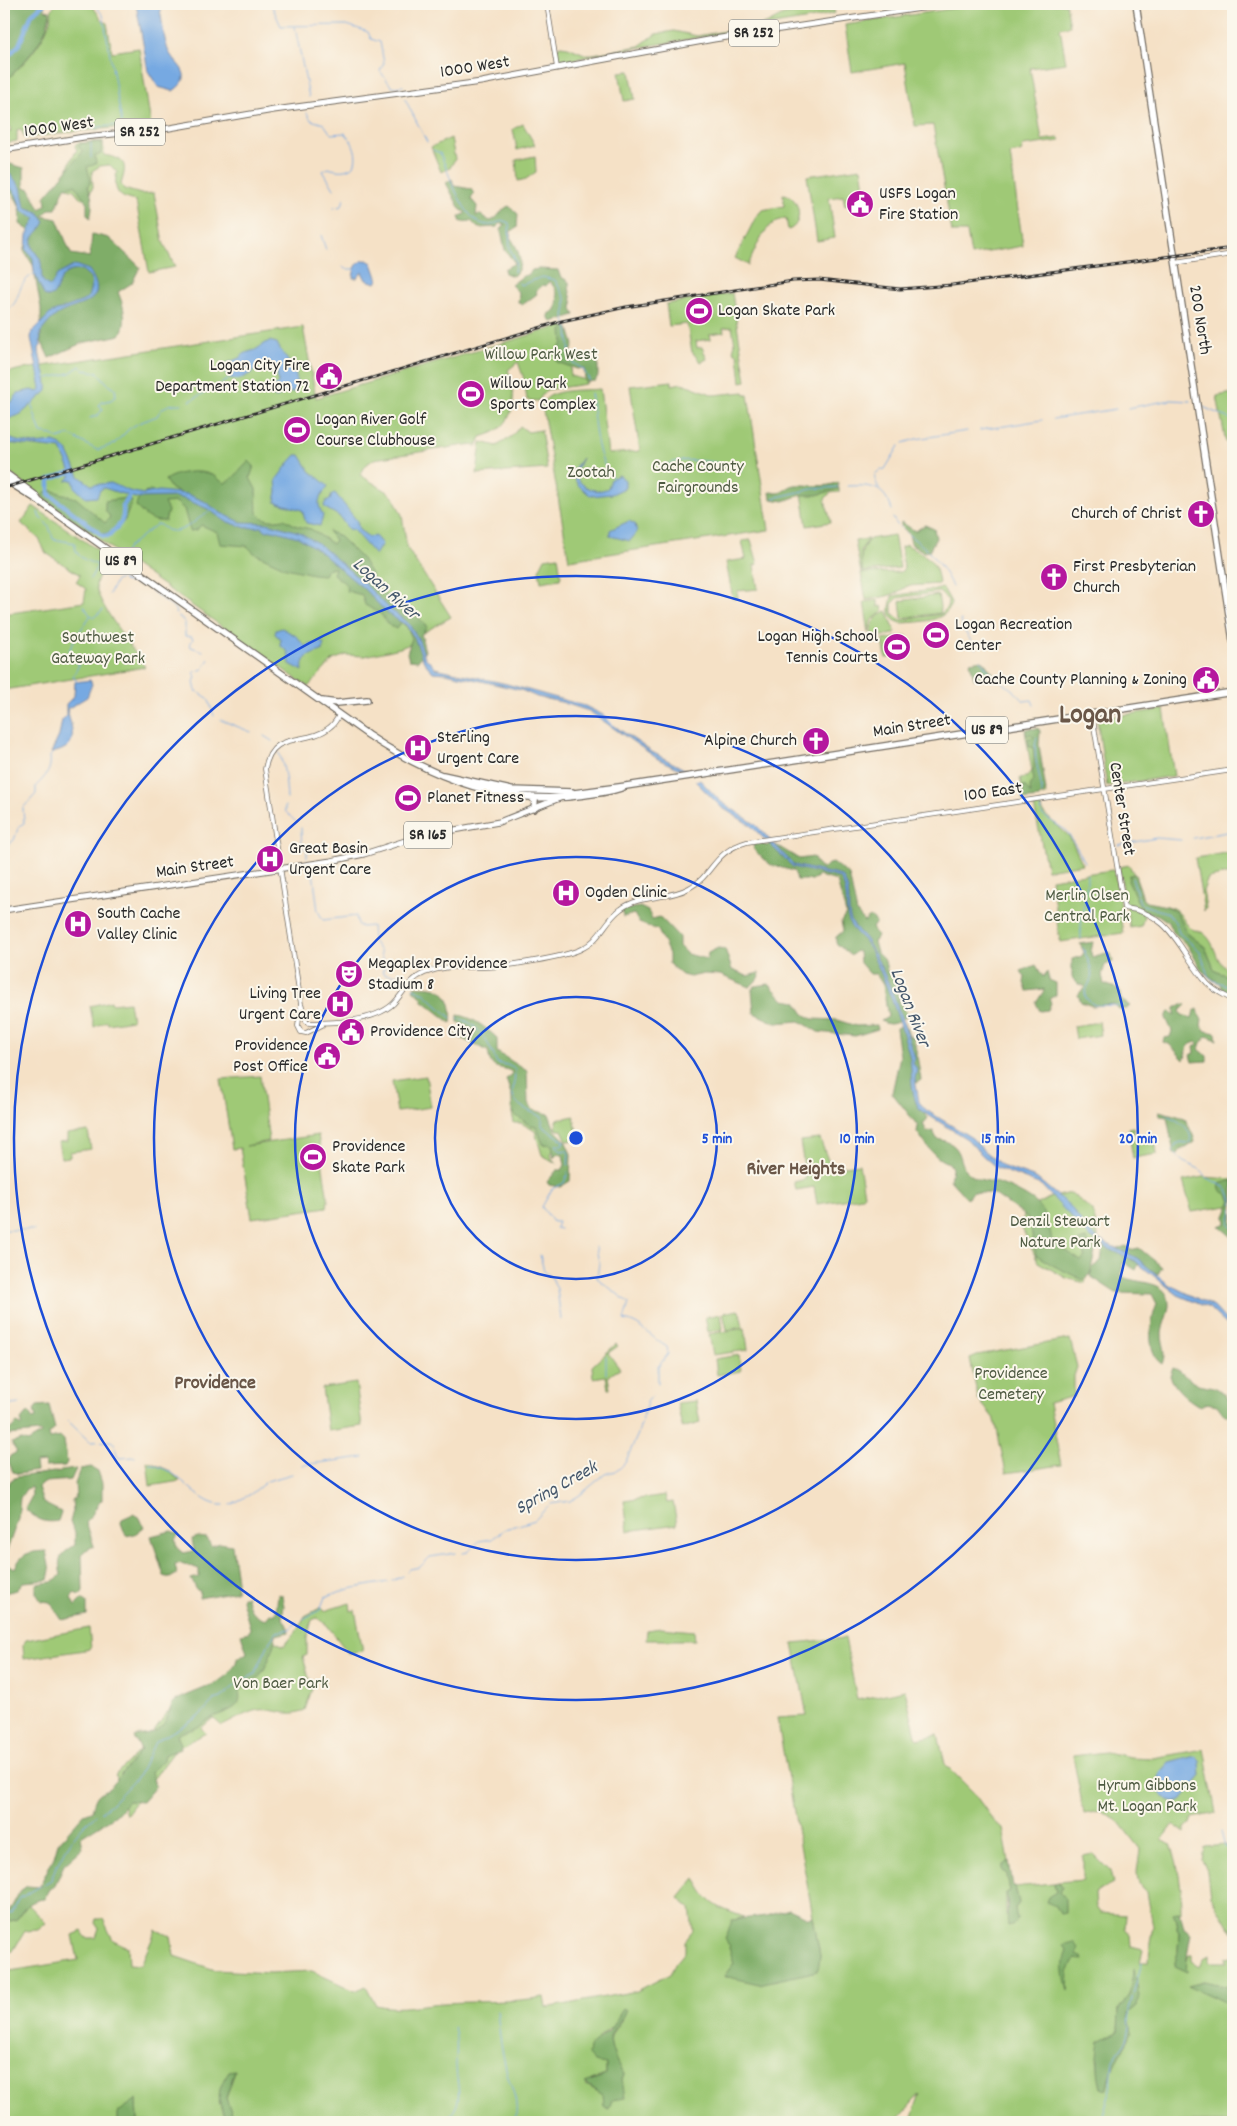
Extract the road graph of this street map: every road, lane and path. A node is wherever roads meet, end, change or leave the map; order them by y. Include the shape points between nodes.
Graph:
1 (547, 4) edge
2 (948, 4) edge
3 (1136, 4) edge
4 (557, 68) junction
5 (5, 150) edge
6 (1233, 254) edge
7 (1175, 263) junction
8 (4, 472) edge
9 (4, 479) edge
10 (39, 501) junction
11 (1233, 641) edge
12 (1233, 692) edge
13 (318, 700) junction
14 (367, 700) dead end
15 (1092, 714) junction
16 (339, 715) junction
17 (1233, 770) edge
18 (442, 775) junction
19 (626, 786) junction
20 (1104, 791) junction
21 (574, 792) junction
22 (531, 797) junction
23 (561, 798) junction
24 (534, 809) junction
25 (280, 870) junction
26 (4, 910) edge
27 (1233, 1000) edge
28 (301, 1004) junction
29 (300, 1022) junction
30 (308, 1022) junction
31 (324, 1024) junction
32 (310, 1030) junction

1 - 4 main road
2 - 4 main road, 1000 West / SR 252 via 714,39
3 - 7 highway, 200 North
4 - 5 main road, 1000 West / SR 252 via 481,82
6 - 7 main road
7 - 11 highway, 200 North
8 - 10 highway, US 89
9 - 10 highway, US 89
10 - 13 highway, US 89
12 - 15 highway, Main Street / US 89
13 - 14 highway via 337,703
13 - 16 highway, US 89
15 - 19 highway, Main Street / US 89
15 - 20 main road, Center Street
16 - 18 highway, US 89 via 401,756
16 - 25 main road via 326,730 286,741 273,750 267,762 266,778
17 - 20 main road, 100 East
18 - 21 highway, US 89 via 511,790
18 - 22 highway, US 89 via 486,790
19 - 21 highway, Main Street / US 89
19 - 23 highway, Main Street / US 89 via 616,791
20 - 27 main road, Center Street via 1124,908 1137,910 1163,923 1208,984
20 - 31 main road, 100 East via 740,844 722,853 700,881 690,888 623,907 592,943 580,950 492,967 463,965 436,969 413,979 392,1005 377,1014
21 - 23 highway, Main Street / US 89
22 - 23 highway, US 89
22 - 24 highway via 535,801
23 - 24 main road, Main Street / SR 165
24 - 25 main road, Main Street / SR 165 via 493,824 421,836 364,854
25 - 26 main road, Main Street / SR 165
25 - 28 main road
28 - 29 main road
28 - 30 main road
29 - 30 main road
29 - 32 main road via 298,1028 301,1032
30 - 31 main road
30 - 32 main road
31 - 32 main road

